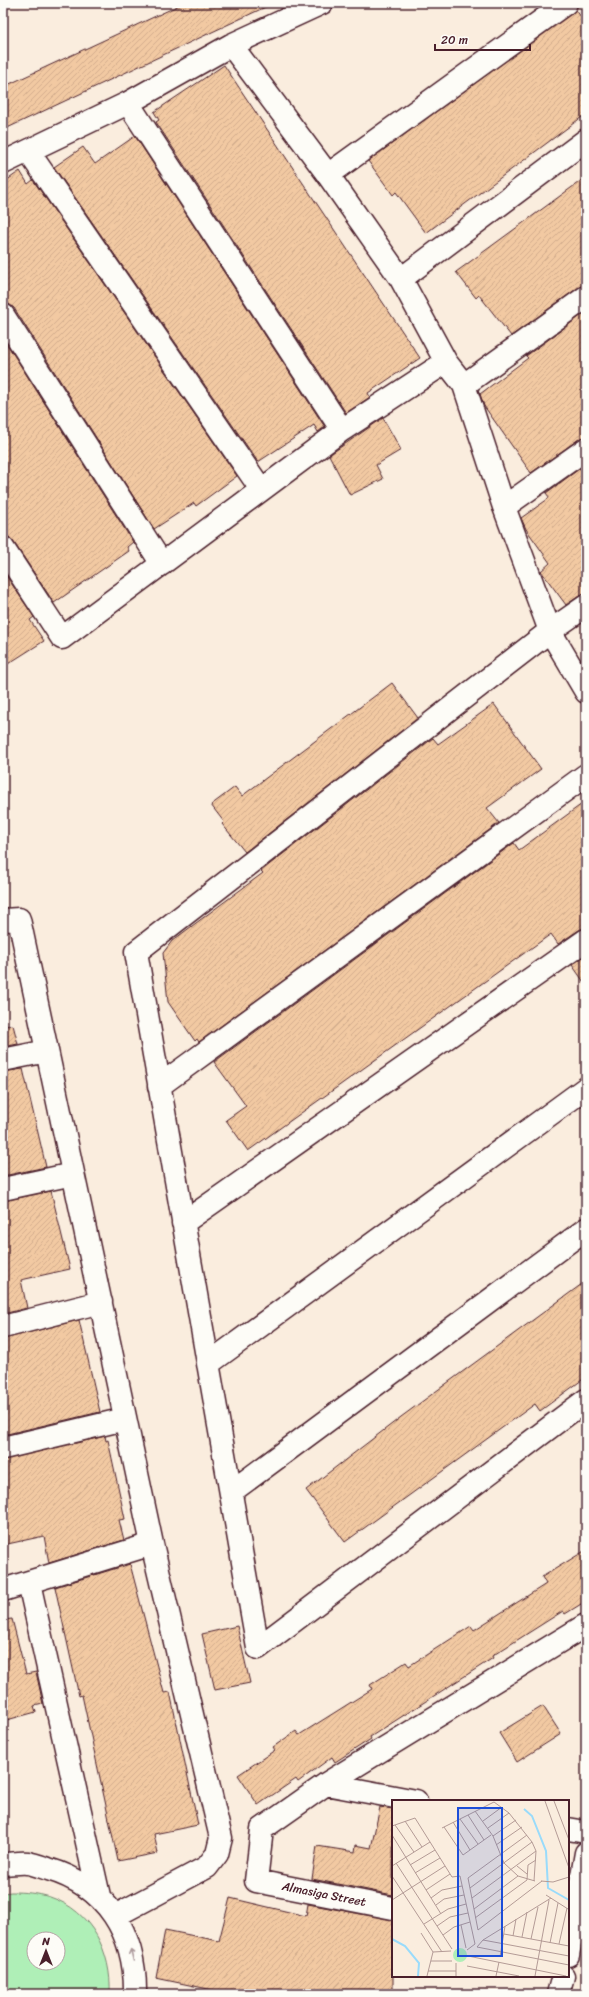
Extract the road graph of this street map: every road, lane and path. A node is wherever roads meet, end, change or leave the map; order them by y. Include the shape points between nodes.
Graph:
1 (322, 3) edge
2 (566, 3) edge
3 (231, 45) junction
4 (128, 103) junction
5 (586, 140) edge
6 (28, 151) junction
7 (3, 163) edge
8 (328, 175) junction
9 (401, 279) junction
10 (586, 297) edge
11 (3, 315) edge
12 (446, 362) junction
13 (464, 385) junction
14 (342, 430) junction
15 (586, 449) edge
16 (261, 489) junction
17 (504, 507) junction
18 (3, 548) edge
19 (162, 564) junction
20 (586, 606) edge
21 (550, 631) junction
22 (586, 692) edge
23 (586, 775) edge
24 (3, 920) edge
25 (586, 940) edge
26 (47, 1051) junction
27 (3, 1060) edge
28 (159, 1086) junction
29 (586, 1088) edge
30 (73, 1174) junction
31 (3, 1189) edge
32 (184, 1223) junction
33 (586, 1229) edge
34 (101, 1302) junction
35 (3, 1327) edge
36 (208, 1364) junction
37 (586, 1400) edge
38 (125, 1419) junction
39 (3, 1448) edge
40 (231, 1492) junction
41 (152, 1544) junction
42 (29, 1583) junction
43 (3, 1590) edge
44 (586, 1625) edge
45 (326, 1784) junction
46 (411, 1800) edge
47 (569, 1829) edge
48 (586, 1832) edge
49 (586, 1853) edge
50 (3, 1864) edge
51 (98, 1896) junction
52 (392, 1908) edge
53 (115, 1916) junction
54 (573, 1946) edge
55 (563, 1977) edge
56 (135, 1994) edge
57 (558, 1994) edge

1 - 3 street
2 - 8 street
3 - 4 street
3 - 8 street
4 - 6 street
4 - 14 street
5 - 9 street
6 - 7 street
6 - 16 street
8 - 9 street
9 - 12 street
10 - 13 street
11 - 19 street
12 - 13 street
12 - 14 street
13 - 17 street
14 - 16 street
15 - 17 street
16 - 19 street
17 - 21 street
18 - 19 street via 62,638
20 - 21 street
21 - 22 street
21 - 28 street via 136,952
23 - 28 street
24 - 26 street via 19,919
25 - 32 street
26 - 27 street
26 - 30 street
28 - 32 street
29 - 36 street
30 - 31 street
30 - 34 street
32 - 36 street
33 - 40 street
34 - 35 street
34 - 38 street
36 - 40 street
37 - 40 street via 258,1648
38 - 39 street
38 - 41 street
41 - 42 street
41 - 53 street via 221,1838 217,1854 207,1867
42 - 43 street
42 - 51 street
44 - 45 street
45 - 46 street
45 - 52 street, Almasiga Street via 262,1829 256,1881
47 - 48 street
49 - 54 street
50 - 51 street via 27,1863 66,1874
51 - 53 street
56 -> 53 street via 136,1972 129,1943
55 - 57 street

